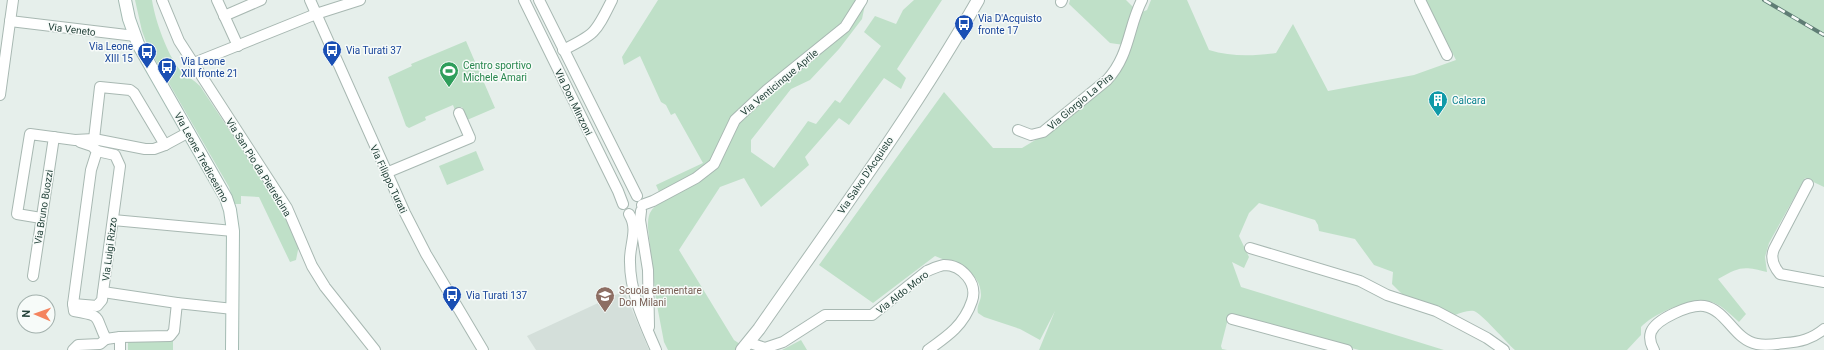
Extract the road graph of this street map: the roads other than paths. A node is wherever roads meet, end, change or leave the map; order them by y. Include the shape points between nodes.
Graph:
1 (13, 0) edge
2 (126, 0) edge
3 (162, 0) edge
4 (217, 0) edge
5 (261, 0) edge
6 (310, 0) edge
7 (360, 0) edge
8 (524, 0) edge
9 (538, 0) edge
10 (612, 0) edge
11 (862, 0) edge
12 (978, 0) edge
13 (1142, 0) edge
14 (1420, 0) edge
15 (316, 14) junction
16 (224, 16) junction
17 (9, 26) junction
18 (135, 36) junction
19 (0, 41) edge
20 (238, 46) junction
21 (563, 50) junction
22 (1447, 55) dead end
23 (194, 63) junction
24 (0, 95) edge
25 (459, 113) dead end
26 (1018, 130) dead end
27 (189, 132) junction
28 (54, 137) junction
29 (94, 139) junction
30 (75, 140) junction
31 (165, 145) junction
32 (97, 151) junction
33 (386, 173) junction
34 (1808, 184) dead end
35 (623, 204) junction
36 (640, 204) junction
37 (629, 214) junction
38 (41, 218) junction
39 (113, 220) junction
40 (233, 231) junction
41 (1250, 248) dead end
42 (33, 276) dead end
43 (1824, 282) edge
44 (103, 292) junction
45 (177, 303) junction
46 (73, 304) junction
47 (233, 310) junction
48 (1232, 319) dead end
49 (1824, 329) edge
50 (649, 333) junction
51 (120, 336) junction
52 (106, 339) junction
53 (747, 347) edge
54 (73, 350) edge
55 (120, 350) edge
56 (232, 350) edge
57 (375, 350) edge
58 (483, 350) edge
59 (656, 350) edge
60 (928, 350) edge
61 (1347, 350) edge
62 (1504, 350) edge
63 (1654, 350) edge

1 - 17 street
2 - 18 street, Via Leone Tredicesimo
3 - 23 street, Via San Pio da Pietrelcina via 179,41
4 - 16 street
5 - 16 street
6 - 15 street, Via Filippo Turati
7 - 15 street
8 - 35 street, Via Don Minzoni
9 - 21 street, Via Don Minzoni
10 - 21 street via 598,29
11 - 36 street, Via Venticinque Aprile via 845,27 734,120 714,164 696,178 653,201
12 - 53 street, Via Salvo D'Acquisto via 948,53
13 - 26 street, Via Giorgio La Pira via 1125,53 1107,80 1043,132 1031,135
14 - 22 street
15 - 20 street
15 - 33 street, Via Filippo Turati
16 - 20 street
17 - 18 street, Via Veneto
17 - 19 street
17 - 24 street
18 - 27 street, Via Leone Tredicesimo
20 - 23 street
21 - 36 street, Via Don Minzoni
23 - 57 street, Via San Pio da Pietrelcina via 286,208 312,266 325,287
25 - 33 street via 470,138
27 - 31 street
27 - 40 street, Via Leone Tredicesimo via 226,198
28 - 30 street
28 - 38 street, Via Bruno Buozzi
28 - 38 street via 30,134 17,214
29 - 30 street
29 - 31 street via 145,149
29 - 31 street via 100,87 130,90 134,93
30 - 32 street via 92,146
32 - 39 street, Via Luigi Rizzo via 115,155 120,166
32 - 46 street via 91,170
33 - 58 street, Via Filippo Turati via 426,254
34 - 43 street via 1774,249 1772,258 1780,274
35 - 36 street via 629,196
35 - 37 street, Via Don Minzoni
36 - 37 street via 635,215
36 - 50 street, Via Don Minzoni via 648,270
37 - 50 street, Via Don Minzoni via 634,227 630,261 634,290
38 - 42 street, Via Bruno Buozzi
39 - 40 street
39 - 44 street, Via Luigi Rizzo
40 - 47 street, Via Leone Tredicesimo
41 - 62 street via 1360,281 1387,295 1436,311
44 - 45 street
44 - 46 street, Via Luigi Rizzo via 102,300 97,306
45 - 47 street
45 - 51 street via 174,331 170,336
46 - 52 street via 74,311 93,314
47 - 56 street, Via Leone Tredicesimo
48 - 61 street
49 - 63 street via 1799,342 1756,344 1740,336 1714,310 1703,306 1691,306 1676,312 1654,329 1651,337
50 - 59 street, Via Don Minzoni
51 - 52 street
51 - 55 street
52 - 54 street via 100,344 78,345
53 - 60 street, Via Aldo Moro via 765,348 783,342 825,315 872,315 935,267 951,266 970,279 973,286 972,301 957,329

